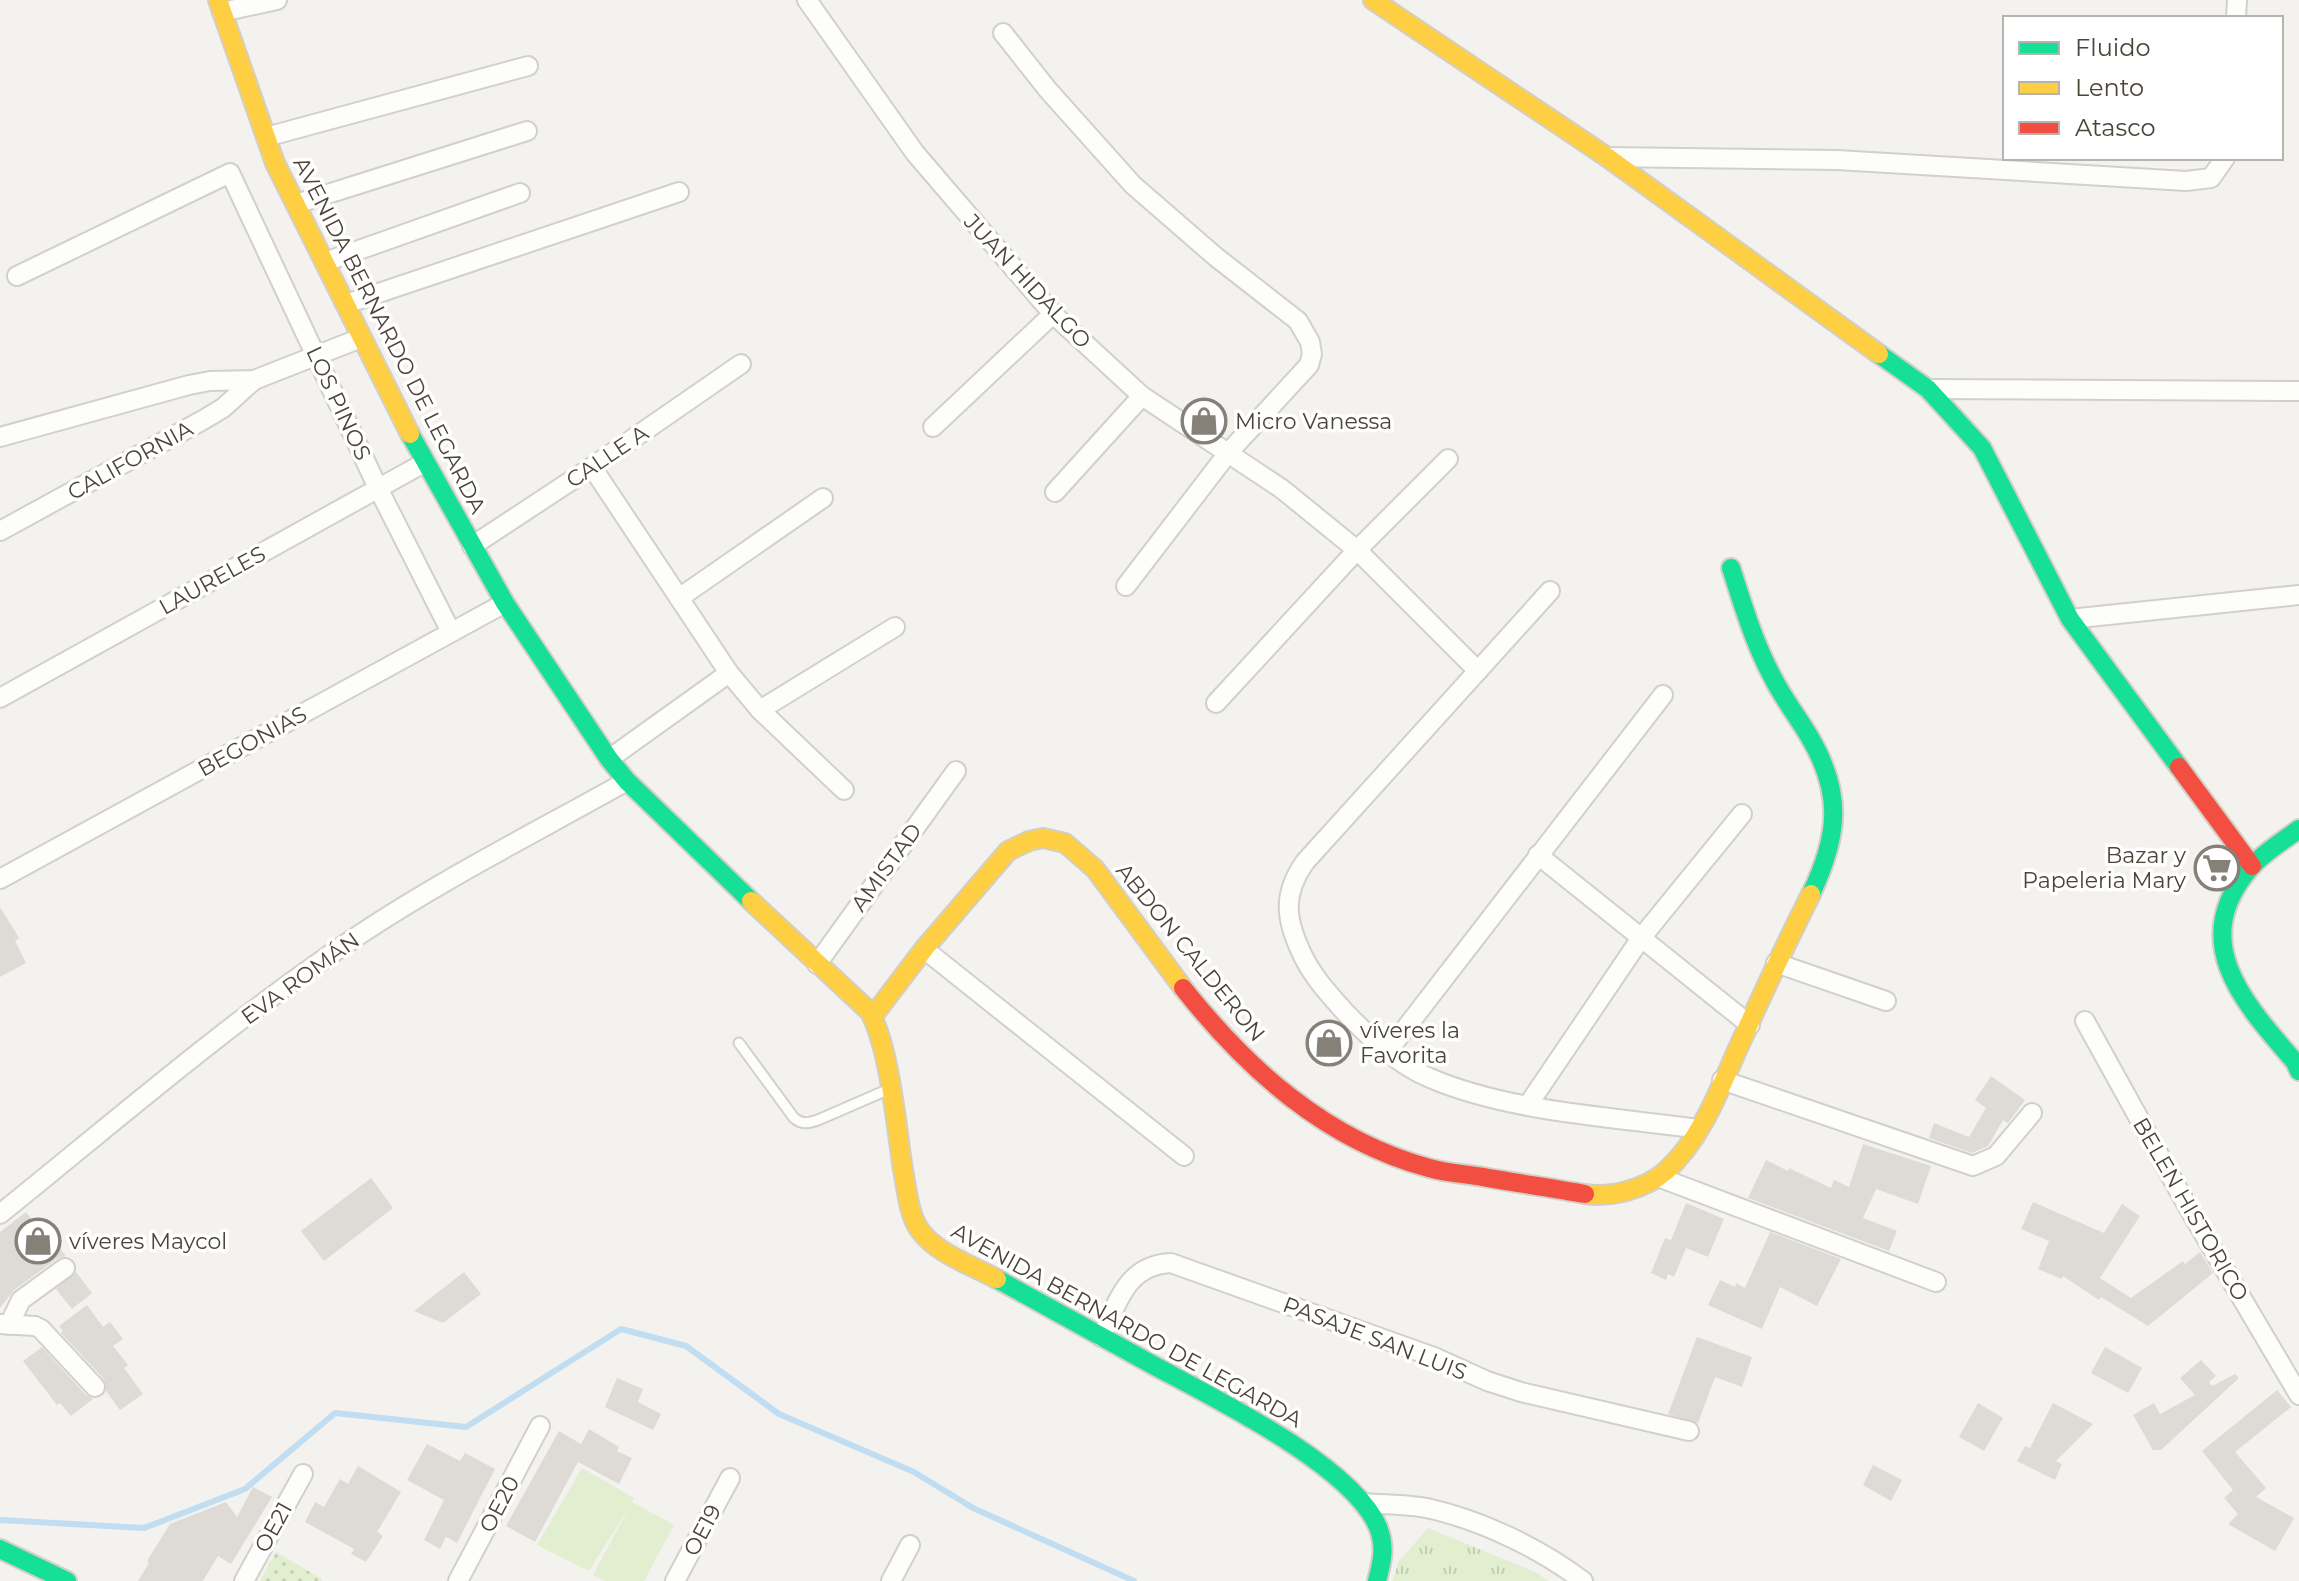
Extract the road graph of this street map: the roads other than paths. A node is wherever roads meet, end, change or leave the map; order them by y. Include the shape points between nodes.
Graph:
1 (277, 0) edge
2 (807, 0) edge
3 (1373, 0) edge
4 (220, 6) edge
5 (1003, 33) dead end
6 (528, 66) dead end
7 (527, 131) dead end
8 (266, 137) junction
9 (1607, 157) junction
10 (2224, 160) edge
11 (679, 192) dead end
12 (520, 193) dead end
13 (296, 204) junction
14 (325, 262) junction
15 (17, 276) dead end
16 (346, 304) junction
17 (1053, 314) junction
18 (361, 338) junction
19 (317, 356) junction
20 (741, 364) dead end
21 (254, 380) junction
22 (1928, 389) junction
23 (2299, 391) edge
24 (1142, 396) junction
25 (933, 427) dead end
26 (0, 437) edge
27 (1228, 453) junction
28 (1448, 459) dead end
29 (424, 463) junction
30 (592, 467) junction
31 (378, 488) junction
32 (1055, 492) dead end
33 (823, 498) dead end
34 (0, 531) edge
35 (472, 546) junction
36 (1357, 550) junction
37 (1731, 568) dead end
38 (1126, 586) dead end
39 (1550, 591) dead end
40 (2299, 595) edge
41 (679, 598) junction
42 (505, 603) junction
43 (2070, 619) junction
44 (895, 627) dead end
45 (451, 632) junction
46 (1478, 671) junction
47 (729, 673) junction
48 (1663, 695) dead end
49 (0, 698) edge
50 (1216, 703) dead end
51 (760, 710) junction
52 (609, 759) junction
53 (956, 771) dead end
54 (627, 781) junction
55 (844, 790) dead end
56 (1742, 814) dead end
57 (2299, 829) edge
58 (1538, 855) junction
59 (2252, 866) junction
60 (0, 879) edge
61 (1641, 938) junction
62 (924, 949) junction
63 (1776, 963) junction
64 (817, 964) junction
65 (1886, 1001) dead end
66 (873, 1016) junction
67 (2085, 1021) dead end
68 (1750, 1025) junction
69 (739, 1043) dead end
70 (1388, 1051) junction
71 (2299, 1071) edge
72 (1722, 1080) junction
73 (890, 1089) junction
74 (1528, 1105) junction
75 (2032, 1113) dead end
76 (1699, 1129) junction
77 (1184, 1156) dead end
78 (1658, 1177) junction
79 (0, 1214) edge
80 (65, 1268) dead end
81 (1936, 1282) dead end
82 (4, 1325) edge
83 (1101, 1337) junction
84 (95, 1387) dead end
85 (2299, 1395) edge
86 (540, 1426) dead end
87 (1689, 1431) dead end
88 (303, 1474) dead end
89 (730, 1478) dead end
90 (1363, 1503) junction
91 (910, 1545) dead end
92 (0, 1549) edge
93 (67, 1581) edge
94 (244, 1581) edge
95 (458, 1581) edge
96 (675, 1581) edge
97 (891, 1581) edge
98 (1377, 1581) edge
99 (1583, 1581) edge

1 - 4 street
2 - 17 street, JUAN HIDALGO via 915,153
3 - 9 street
4 - 8 street, AVENIDA BERNARDO DE LEGARDA
5 - 27 street via 1133,185 1307,333 1309,365
6 - 8 street
7 - 13 street
8 - 13 street, AVENIDA BERNARDO DE LEGARDA
9 - 10 street via 1837,160 2186,181 2211,178
9 - 22 street
11 - 16 street
12 - 14 street
13 - 14 street, AVENIDA BERNARDO DE LEGARDA
14 - 16 street, AVENIDA BERNARDO DE LEGARDA
15 - 19 street, LOS PINOS via 230,173
16 - 18 street, AVENIDA BERNARDO DE LEGARDA
17 - 24 street, JUAN HIDALGO
17 - 25 street
18 - 19 street
18 - 29 street, AVENIDA BERNARDO DE LEGARDA
19 - 21 street
19 - 31 street, LOS PINOS
20 - 30 street, CALLE A
21 - 26 street via 189,385
21 - 34 street, CALIFORNIA via 190,428
22 - 23 street
22 - 43 street via 1982,448
24 - 27 street, JUAN HIDALGO
24 - 32 street
27 - 36 street, JUAN HIDALGO
27 - 38 street
28 - 36 street
29 - 31 street, LAURELES
29 - 35 street, AVENIDA BERNARDO DE LEGARDA
30 - 35 street, CALLE A
30 - 41 street
31 - 45 street, LOS PINOS
31 - 49 street, LAURELES
33 - 41 street
35 - 42 street, AVENIDA BERNARDO DE LEGARDA
36 - 46 street, JUAN HIDALGO
36 - 50 street
37 - 63 street, ABDON CALDERON via 1752,633 1821,760 1833,796 1835,820 1828,852
39 - 46 street
40 - 43 street
41 - 47 street
42 - 45 street, BEGONIAS
42 - 52 street, AVENIDA BERNARDO DE LEGARDA
43 - 59 street
44 - 51 street
45 - 60 street, BEGONIAS
46 - 70 street via 1305,862 1288,899 1296,944 1308,966 1354,1021
47 - 51 street
47 - 52 street
48 - 58 street
51 - 55 street
52 - 54 street, AVENIDA BERNARDO DE LEGARDA
53 - 64 street, AMISTAD
54 - 64 street, AVENIDA BERNARDO DE LEGARDA
54 - 79 street, EVA ROMÁN via 359,935 227,1031
56 - 61 street
57 - 59 street
58 - 61 street
58 - 70 street
59 - 71 street via 2229,898 2222,957 2244,1001
61 - 68 street
61 - 74 street
62 - 66 street, ABDON CALDERON
62 - 77 street
62 - 78 street, ABDON CALDERON via 1008,851 1044,837 1065,843 1107,884 1230,1044 1283,1093 1341,1133 1429,1168 1542,1188 1622,1193
63 - 65 street
63 - 68 street, ABDON CALDERON
64 - 66 street, AVENIDA BERNARDO DE LEGARDA
66 - 73 street, AVENIDA BERNARDO DE LEGARDA
67 - 85 street, BELEN HISTORICO
68 - 72 street, ABDON CALDERON
69 - 73 lane via 799,1122 818,1120
70 - 74 street via 1427,1077
72 - 75 street via 1973,1166 1996,1156
72 - 76 street, ABDON CALDERON
73 - 83 street, AVENIDA BERNARDO DE LEGARDA via 910,1210 920,1231 942,1249
74 - 76 street
76 - 78 street, ABDON CALDERON
78 - 81 street
80 - 82 street via 21,1300
82 - 84 street via 41,1329
83 - 87 street, PASAJE SAN LUIS via 1129,1282 1155,1263 1171,1263 1414,1349 1487,1381
83 - 90 street, AVENIDA BERNARDO DE LEGARDA via 1261,1424
86 - 95 street, OE20
88 - 94 street, OE21
89 - 96 street, OE19
90 - 98 street, AVENIDA BERNARDO DE LEGARDA via 1383,1541
90 - 99 street via 1421,1508 1463,1519 1537,1550
91 - 97 street
92 - 93 street

